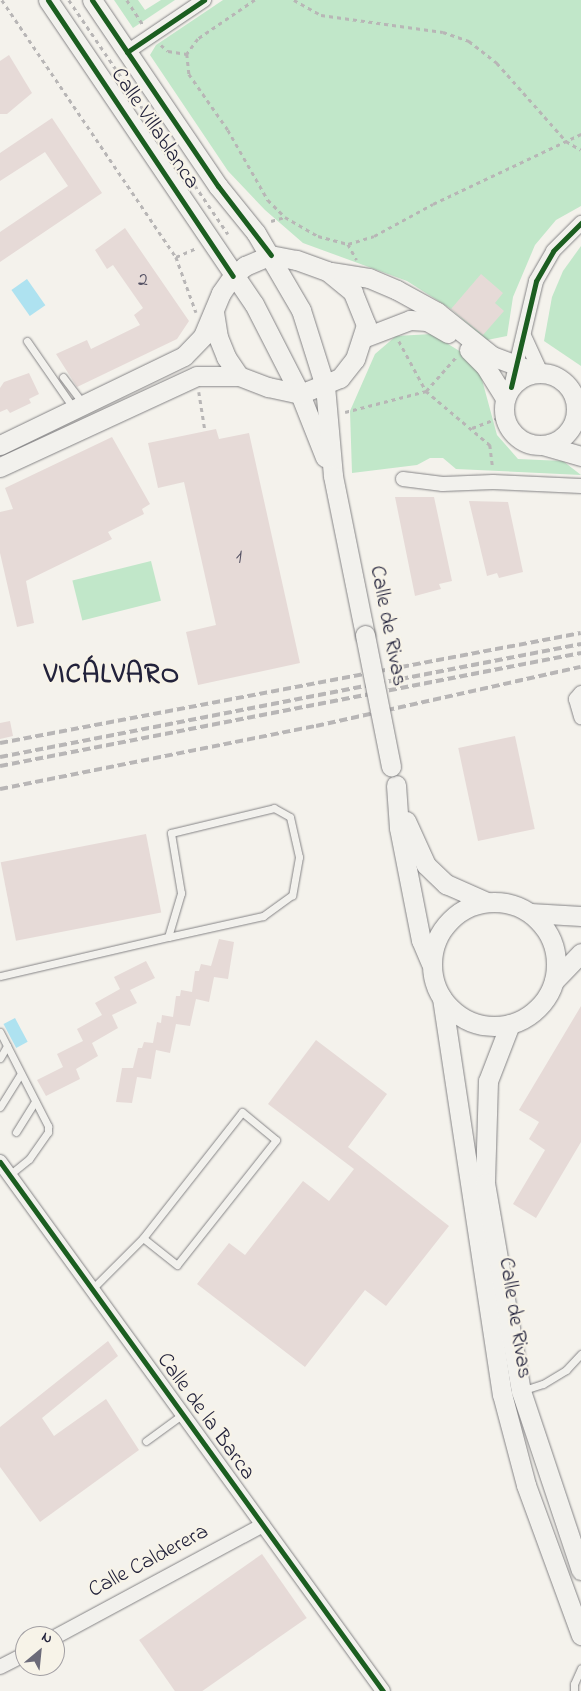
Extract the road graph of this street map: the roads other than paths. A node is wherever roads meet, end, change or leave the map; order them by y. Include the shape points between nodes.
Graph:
1 (48, 0) edge
2 (92, 0) edge
3 (204, 0) edge
4 (126, 52) junction
5 (581, 223) edge
6 (271, 255) junction
7 (327, 271) junction
8 (232, 276) junction
9 (206, 315) junction
10 (524, 336) junction
11 (364, 338) junction
12 (26, 341) dead end
13 (492, 356) junction
14 (516, 366) junction
15 (539, 373) junction
16 (239, 376) junction
17 (63, 377) dead end
18 (325, 386) junction
19 (508, 392) junction
20 (300, 394) junction
21 (79, 407) junction
22 (577, 430) edge
23 (0, 445) edge
24 (544, 445) junction
25 (581, 456) edge
26 (0, 466) edge
27 (333, 476) junction
28 (403, 479) dead end
29 (581, 486) edge
30 (581, 693) edge
31 (581, 717) edge
32 (396, 785) junction
33 (487, 902) junction
34 (530, 913) junction
35 (581, 916) edge
36 (168, 937) junction
37 (581, 953) edge
38 (431, 963) junction
39 (0, 976) edge
40 (554, 981) junction
41 (442, 998) junction
42 (510, 1024) junction
43 (0, 1032) edge
44 (7, 1046) junction
45 (0, 1058) edge
46 (21, 1074) junction
47 (35, 1102) junction
48 (0, 1106) edge
49 (16, 1132) dead end
50 (0, 1162) edge
51 (9, 1175) junction
52 (143, 1238) junction
53 (92, 1289) junction
54 (581, 1354) edge
55 (521, 1391) junction
56 (182, 1414) junction
57 (146, 1441) dead end
58 (263, 1525) junction
59 (581, 1570) edge
60 (65, 1632) edge
61 (581, 1635) edge
62 (15, 1659) edge
63 (0, 1667) edge
64 (581, 1668) edge
65 (383, 1691) edge
66 (574, 1691) edge

1 - 8 main road, Calle Villablanca
2 - 4 main road, Calle Villablanca
3 - 4 street
4 - 6 main road, Calle Villablanca via 218,186
5 - 10 street via 553,250 536,281
6 - 7 main road
6 - 8 main road via 245,266
6 - 18 main road, Calle Villablanca via 301,310
7 - 11 main road via 353,292 366,325
7 - 13 main road via 369,278 418,300 460,328
8 - 9 main road
8 - 20 main road, Calle Villablanca via 254,304
9 - 16 main road
9 - 21 main road via 203,336 184,356
10 - 13 street via 510,350
10 - 14 street
10 - 15 street
11 - 18 main road via 347,370
11 - 19 main road via 400,323 427,321 467,348
12 - 21 lane
13 - 14 main road
14 - 15 main road
14 - 19 street
15 - 19 main road via 527,375
15 - 22 main road via 552,376 571,390
16 - 20 main road via 268,388
16 - 26 main road via 215,373 183,381
17 - 21 lane
18 - 20 main road
18 - 27 main road, Calle de Rivas
19 - 24 main road via 505,418 515,436 533,445
20 - 27 main road, Calle de Rivas
21 - 23 main road
22 - 24 main road
24 - 25 main road
27 - 32 main road, Calle de Rivas, bridge
28 - 29 street via 443,484 494,482
30 - 31 street via 576,699
32 - 33 main road, Calle de Rivas via 408,827 426,865 446,884
32 - 38 main road, Calle de Rivas via 399,828 421,940
33 - 34 main road via 509,904
33 - 38 main road via 466,908 448,922 436,941
34 - 35 main road
34 - 40 main road via 551,941 556,958
36 - 36 lane via 263,916 292,895 299,857 290,817 274,808 171,833 181,893
36 - 39 lane
37 - 40 main road
38 - 41 main road via 434,982
40 - 42 main road via 538,1008
41 - 42 main road via 455,1013 472,1022 491,1026
41 - 61 main road, Calle de Rivas via 502,1394 526,1485
42 - 55 main road, Calle de Rivas via 488,1081 484,1157 486,1193
43 - 44 lane
44 - 45 lane
44 - 46 lane
46 - 47 lane
46 - 48 lane
47 - 49 lane
47 - 51 lane via 48,1132 29,1159
50 - 51 street, Calle de la Barca
51 - 53 street, Calle de la Barca
52 - 52 lane via 242,1112 276,1140 176,1265
52 - 53 lane
53 - 56 street, Calle de la Barca
54 - 55 lane via 566,1370 543,1384
55 - 59 main road, Calle de Rivas
56 - 57 lane
56 - 58 street, Calle de la Barca
58 - 60 street, Calle Calderera
58 - 65 street, Calle de la Barca
62 - 63 street
64 - 66 lane

